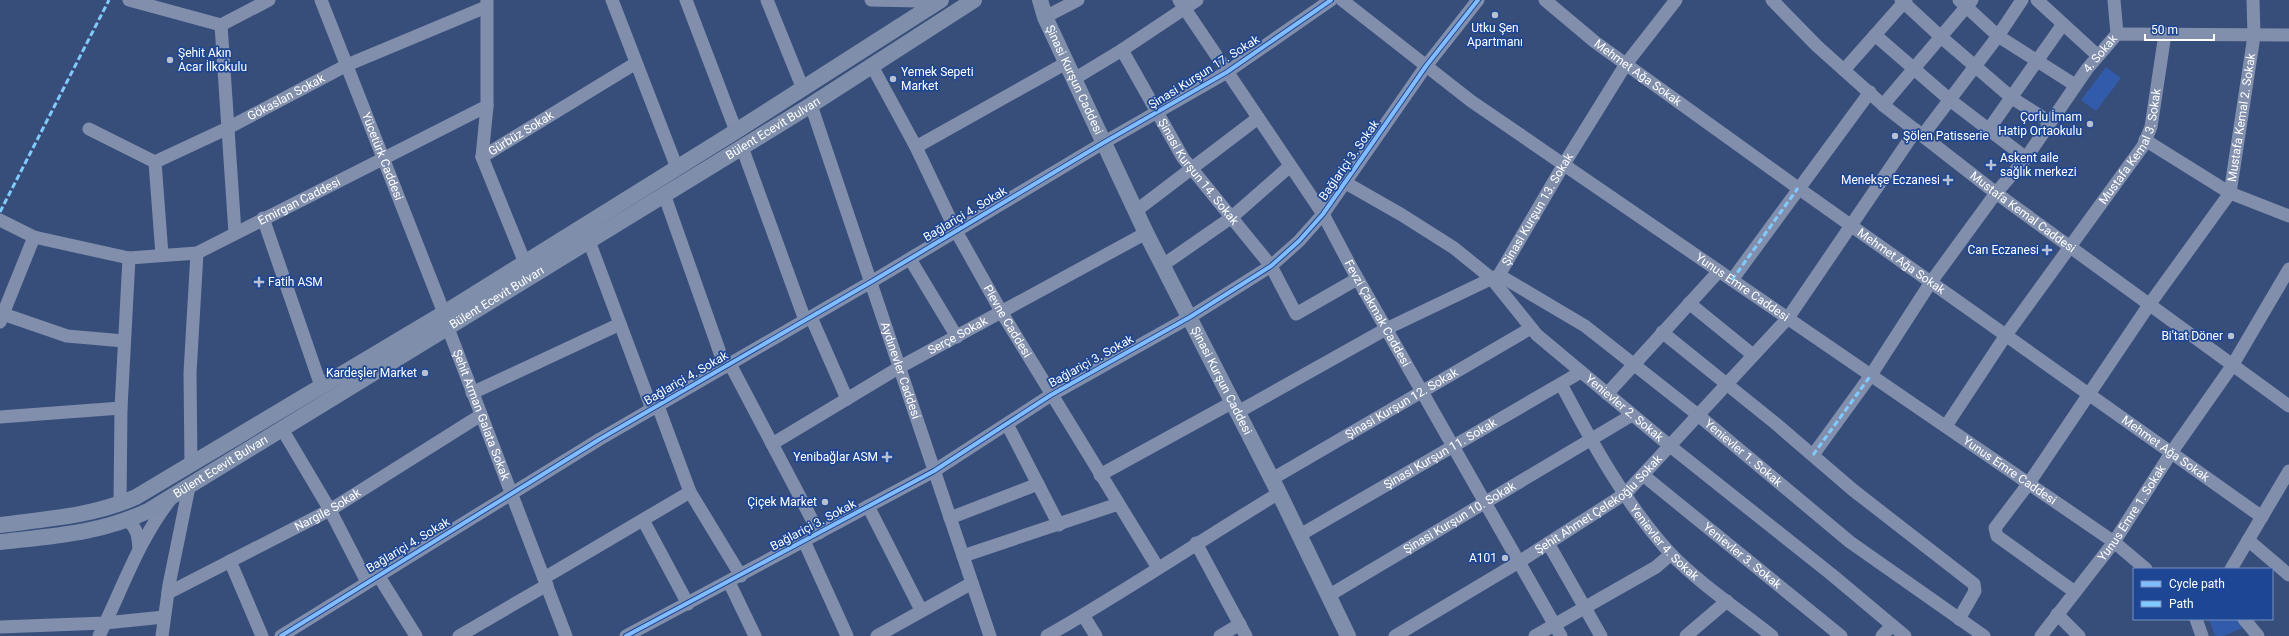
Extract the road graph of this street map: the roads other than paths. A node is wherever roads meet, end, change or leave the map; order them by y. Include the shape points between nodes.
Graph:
1 (129, 0) edge
2 (269, 0) edge
3 (321, 0) edge
4 (612, 0) edge
5 (686, 0) edge
6 (767, 0) edge
7 (871, 0) edge
8 (974, 0) edge
9 (1078, 0) edge
10 (1197, 0) edge
11 (1331, 0) edge
12 (1342, 0) edge
13 (1478, 0) edge
14 (1545, 0) edge
15 (1676, 0) edge
16 (1772, 0) edge
17 (2022, 0) edge
18 (2037, 0) edge
19 (2114, 0) edge
20 (2253, 0) edge
21 (1036, 1) edge
22 (1904, 1) edge
23 (1966, 2) edge
24 (487, 3) edge
25 (933, 3) edge
26 (1181, 4) edge
27 (1045, 17) junction
28 (2063, 24) junction
29 (221, 25) junction
30 (2117, 34) junction
31 (2165, 34) junction
32 (1875, 35) junction
33 (2289, 35) edge
34 (1998, 36) junction
35 (2254, 36) junction
36 (1941, 37) junction
37 (1122, 50) junction
38 (2097, 55) junction
39 (2037, 62) junction
40 (636, 63) junction
41 (1066, 63) junction
42 (1626, 64) junction
43 (347, 65) junction
44 (872, 66) junction
45 (1426, 66) junction
46 (1975, 67) junction
47 (1914, 68) junction
48 (1844, 70) junction
49 (1227, 72) junction
50 (1074, 79) junction
51 (2075, 85) junction
52 (803, 89) junction
53 (1870, 92) junction
54 (2012, 98) junction
55 (1950, 100) junction
56 (811, 105) junction
57 (1883, 105) junction
58 (487, 106) junction
59 (1158, 113) junction
60 (1258, 118) junction
61 (2050, 122) junction
62 (228, 128) junction
63 (89, 129) dead end
64 (1989, 129) junction
65 (736, 131) junction
66 (1919, 133) junction
67 (2145, 140) junction
68 (1103, 143) junction
69 (742, 147) junction
70 (916, 147) junction
71 (384, 157) junction
72 (482, 157) junction
73 (2026, 158) junction
74 (155, 162) junction
75 (1564, 164) junction
76 (1290, 166) junction
77 (678, 168) junction
78 (1192, 169) junction
79 (1346, 183) junction
80 (1798, 188) junction
81 (1996, 193) junction
82 (2230, 193) junction
83 (664, 194) junction
84 (1137, 210) junction
85 (1323, 214) junction
86 (2289, 216) edge
87 (1232, 217) junction
88 (263, 218) junction
89 (0, 220) edge
90 (1851, 224) junction
91 (956, 231) junction
92 (235, 233) junction
93 (1146, 233) junction
94 (34, 237) junction
95 (589, 241) junction
96 (2070, 247) junction
97 (197, 253) junction
98 (162, 255) junction
99 (129, 258) junction
100 (910, 258) junction
101 (525, 262) junction
102 (1163, 265) junction
103 (1271, 266) junction
104 (2289, 269) edge
105 (1719, 270) junction
106 (1495, 276) junction
107 (1357, 279) junction
108 (1732, 280) junction
109 (871, 282) junction
110 (1931, 282) junction
111 (1689, 303) junction
112 (2149, 305) junction
113 (1002, 313) junction
114 (1190, 317) junction
115 (1, 318) edge
116 (1788, 318) junction
117 (808, 319) junction
118 (446, 320) junction
119 (620, 324) junction
120 (1531, 328) junction
121 (1386, 329) junction
122 (1662, 332) junction
123 (2006, 335) junction
124 (957, 337) junction
125 (124, 341) junction
126 (1753, 355) junction
127 (1634, 364) junction
128 (727, 366) junction
129 (2232, 366) junction
130 (900, 367) junction
131 (1581, 372) junction
132 (1872, 375) junction
133 (1561, 384) junction
134 (1726, 385) junction
135 (321, 386) junction
136 (472, 393) junction
137 (1422, 393) junction
138 (1607, 394) junction
139 (2088, 394) junction
140 (1051, 395) junction
141 (847, 399) junction
142 (2289, 406) edge
143 (1236, 407) junction
144 (120, 408) junction
145 (655, 408) junction
146 (481, 415) junction
147 (1632, 415) junction
148 (1698, 415) junction
149 (0, 417) edge
150 (1007, 424) junction
151 (1946, 426) junction
152 (282, 429) junction
153 (1590, 439) junction
154 (772, 444) junction
155 (1670, 446) junction
156 (1453, 447) junction
157 (2171, 453) junction
158 (1813, 455) junction
159 (191, 465) junction
160 (934, 471) junction
161 (2289, 471) edge
162 (1100, 475) junction
163 (1643, 475) junction
164 (1272, 479) junction
165 (2029, 483) junction
166 (1038, 484) junction
167 (189, 487) junction
168 (690, 492) junction
169 (512, 493) junction
170 (1280, 493) junction
171 (1626, 493) junction
172 (173, 497) junction
173 (120, 504) junction
174 (1118, 504) junction
175 (1485, 504) junction
176 (868, 506) junction
177 (330, 510) junction
178 (2262, 517) junction
179 (950, 518) junction
180 (643, 520) junction
181 (128, 521) junction
182 (0, 525) edge
183 (1059, 525) junction
184 (818, 533) junction
185 (1300, 535) junction
186 (2248, 540) junction
187 (804, 541) junction
188 (0, 542) edge
189 (2114, 542) junction
190 (1196, 543) junction
191 (1548, 543) junction
192 (139, 549) junction
193 (1671, 554) junction
194 (963, 556) junction
195 (230, 561) junction
196 (1519, 562) junction
197 (1158, 568) junction
198 (2145, 568) edge
199 (2232, 568) edge
200 (2289, 575) edge
201 (373, 578) junction
202 (735, 579) junction
203 (546, 582) junction
204 (972, 583) junction
205 (2075, 592) junction
206 (168, 593) junction
207 (1328, 596) junction
208 (1727, 601) junction
209 (688, 604) junction
210 (1585, 609) junction
211 (921, 610) junction
212 (2057, 614) junction
213 (1083, 615) junction
214 (164, 617) junction
215 (1959, 619) junction
216 (2196, 620) edge
217 (2245, 620) edge
218 (106, 623) junction
219 (1240, 624) junction
220 (1892, 625) junction
221 (0, 627) edge
222 (1558, 631) edge
223 (99, 636) edge
224 (162, 636) edge
225 (262, 636) edge
226 (281, 636) edge
227 (416, 636) edge
228 (459, 636) edge
229 (566, 636) edge
230 (626, 636) edge
231 (755, 636) edge
232 (847, 636) edge
233 (877, 636) edge
234 (990, 636) edge
235 (1047, 636) edge
236 (1096, 636) edge
237 (1220, 636) edge
238 (1246, 636) edge
239 (1348, 636) edge
240 (1395, 636) edge
241 (1535, 636) edge
242 (1601, 636) edge
243 (1686, 636) edge
244 (1772, 636) edge
245 (1841, 636) edge
246 (1882, 636) edge
247 (1906, 636) edge
248 (1984, 636) edge
249 (2041, 636) edge
250 (2079, 636) edge
251 (2202, 636) edge
252 (2258, 636) edge

1 - 29 street
2 - 29 street
3 - 43 street, Yücetürk Caddesi
4 - 40 street
5 - 65 street
6 - 52 street
7 - 25 street
8 - 44 main road, Bülent Ecevit Bulvarı
9 - 27 street
10 - 26 street
11 - 49 street, Şinasi Kurşun 17. Sokak
12 - 45 street, Yunus Emre Caddesi
13 - 45 street, Bağlariçi 3. Sokak
14 - 42 street, Mehmet Ağa Sokak
15 - 42 street, Şinasi Kurşun 13. Sokak
16 - 48 street, Mustafa Kemal Caddesi
17 - 34 street, Şehit Ahmet Çelekoğlu Sokak
18 - 28 street
19 - 30 street
20 - 35 street, Mustafa Kemal 2. Sokak
21 - 27 main road, Şinasi Kurşun Caddesi
22 - 32 street
22 - 36 street
23 - 34 street
23 - 36 street
24 - 43 street, Gökaslan Sokak
24 - 58 street
25 - 52 main road, Bülent Ecevit Bulvarı
26 - 37 street
26 - 49 street, Fevzi Çakmak Caddesi
27 - 41 main road, Şinasi Kurşun Caddesi
28 - 38 street
28 - 39 street
29 - 62 street
30 - 31 street, 4. Sokak
30 - 38 street, 4. Sokak
31 - 35 street, 4. Sokak
31 - 67 street, Mustafa Kemal 3. Sokak via 2151,127
32 - 47 street
32 - 48 street
33 - 35 street, 4. Sokak
34 - 39 street
34 - 46 street, Şehit Ahmet Çelekoğlu Sokak
35 - 82 street, Mustafa Kemal 2. Sokak
36 - 46 street
36 - 47 street
37 - 50 street
37 - 59 street, Şinasi Kurşun 14. Sokak
38 - 51 street, 4. Sokak
39 - 51 street
39 - 54 street
40 - 72 street, Gürbüz Sokak
40 - 77 street
41 - 50 main road, Şinasi Kurşun Caddesi
41 - 70 street
42 - 75 street, Şinasi Kurşun 13. Sokak
42 - 80 street, Mehmet Ağa Sokak
43 - 62 street, Gökaslan Sokak
43 - 71 street, Yücetürk Caddesi
44 - 56 main road, Bülent Ecevit Bulvarı
44 - 70 street, Plevne Caddesi
45 - 75 street, Yunus Emre Caddesi via 1470,101
45 - 79 street, Bağlariçi 3. Sokak
46 - 54 street
46 - 55 street, Şehit Ahmet Çelekoğlu Sokak
47 - 55 street
47 - 57 street
48 - 53 street, Mustafa Kemal Caddesi
49 - 59 street, Şinasi Kurşun 17. Sokak
49 - 60 street, Fevzi Çakmak Caddesi
50 - 68 main road, Şinasi Kurşun Caddesi
51 - 61 street, 4. Sokak
52 - 65 main road, Bülent Ecevit Bulvarı
53 - 57 street, Mustafa Kemal Caddesi
53 - 80 street
54 - 61 street
54 - 64 street
55 - 64 street
55 - 66 street, Şehit Ahmet Çelekoğlu Sokak
56 - 69 main road, Bülent Ecevit Bulvarı
56 - 109 street, Aydınevler Caddesi
57 - 66 street, Mustafa Kemal Caddesi
58 - 71 street, Emirgan Caddesi
58 - 72 street
59 - 68 street, Şinasi Kurşun 17. Sokak
59 - 78 street, Şinasi Kurşun 14. Sokak
60 - 76 street, Fevzi Çakmak Caddesi
60 - 78 street
61 - 73 street, 4. Sokak
62 - 74 street, Gökaslan Sokak
62 - 92 street
63 - 74 street
64 - 73 street
65 - 77 main road, Bülent Ecevit Bulvarı
66 - 81 street, Mustafa Kemal Caddesi
66 - 90 street, Şehit Ahmet Çelekoğlu Sokak
67 - 82 street
67 - 96 street, Mustafa Kemal 3. Sokak
68 - 84 main road, Şinasi Kurşun Caddesi
68 - 91 street, Bağlariçi 4. Sokak
69 - 83 main road, Bülent Ecevit Bulvarı
69 - 117 street
70 - 91 street, Plevne Caddesi
71 - 88 street, Emirgan Caddesi
71 - 118 street, Yücetürk Caddesi
72 - 101 street, Gürbüz Sokak
73 - 81 street, 4. Sokak
74 - 98 street
75 - 105 street, Yunus Emre Caddesi
75 - 106 street, Şinasi Kurşun 13. Sokak
76 - 85 street, Fevzi Çakmak Caddesi
76 - 87 street
77 - 101 main road, Bülent Ecevit Bulvarı
78 - 84 street
78 - 87 street, Şinasi Kurşun 14. Sokak
79 - 85 street, Bağlariçi 3. Sokak
79 - 106 street, Yenievler 2. Sokak via 1402,215
80 - 90 street, Mehmet Ağa Sokak
80 - 108 street
81 - 96 street, Mustafa Kemal Caddesi
81 - 110 street, 4. Sokak
82 - 86 street
82 - 112 street, Mustafa Kemal 2. Sokak
83 - 95 main road, Bülent Ecevit Bulvarı
83 - 128 street
84 - 93 main road, Şinasi Kurşun Caddesi
85 - 103 street, Bağlariçi 3. Sokak via 1299,241
85 - 107 street, Fevzi Çakmak Caddesi
87 - 102 street
87 - 103 street, Şinasi Kurşun 14. Sokak
88 - 92 street, Emirgan Caddesi
88 - 135 street
89 - 94 street, Emirgan Caddesi
90 - 110 street, Mehmet Ağa Sokak
90 - 116 street, Şehit Ahmet Çelekoğlu Sokak
91 - 100 street, Bağlariçi 4. Sokak
91 - 113 street, Plevne Caddesi
92 - 97 street, Emirgan Caddesi
93 - 102 main road, Şinasi Kurşun Caddesi
93 - 113 street, Serçe Sokak
94 - 99 street, Emirgan Caddesi
94 - 115 street
95 - 118 main road, Bülent Ecevit Bulvarı
95 - 119 street
96 - 112 street, Mustafa Kemal Caddesi
96 - 123 street, Mustafa Kemal 3. Sokak
97 - 98 street, Emirgan Caddesi
97 - 159 street via 190,373
98 - 99 street, Emirgan Caddesi
99 - 125 street
100 - 109 street, Bağlariçi 4. Sokak
100 - 124 street
101 - 118 main road, Bülent Ecevit Bulvarı
102 - 114 main road, Şinasi Kurşun Caddesi
103 - 107 street, Şinasi Kurşun 14. Sokak via 1296,314
103 - 114 street, Bağlariçi 3. Sokak
104 - 129 street, Yunus Emre 1. Sokak
105 - 108 street, Yunus Emre Caddesi
105 - 111 street
106 - 120 street, Yenievler 2. Sokak
106 - 121 street
106 - 127 street, Yenievler 1. Sokak via 1585,326
107 - 121 street, Fevzi Çakmak Caddesi
108 - 116 street, Yunus Emre Caddesi
109 - 117 street, Bağlariçi 4. Sokak
109 - 130 street, Aydınevler Caddesi
110 - 123 street, Mehmet Ağa Sokak
110 - 132 street, 4. Sokak
111 - 122 street
111 - 126 street
112 - 129 street, Mustafa Kemal Caddesi
112 - 139 street, Mustafa Kemal 2. Sokak
113 - 124 street, Serçe Sokak
113 - 140 street, Plevne Caddesi
114 - 140 street, Bağlariçi 3. Sokak
114 - 143 main road, Şinasi Kurşun Caddesi
115 - 125 street via 67,336
116 - 126 street, Şehit Ahmet Çelekoğlu Sokak
116 - 132 street, Yunus Emre Caddesi
117 - 128 street, Bağlariçi 4. Sokak
117 - 141 street
118 - 135 main road, Bülent Ecevit Bulvarı
118 - 136 street, Şehit Arman Galata Sokak
118 - 152 main road, Bülent Ecevit Bulvarı
119 - 136 street
119 - 145 street
120 - 131 street, Yenievler 2. Sokak
120 - 137 street, Şinasi Kurşun 12. Sokak
121 - 137 street, Fevzi Çakmak Caddesi
121 - 143 street
122 - 127 street
122 - 134 street
123 - 139 street, Mehmet Ağa Sokak
123 - 151 street, Mustafa Kemal 3. Sokak
124 - 130 street, Serçe Sokak
125 - 144 street
126 - 134 street, Şehit Ahmet Çelekoğlu Sokak
127 - 138 street
127 - 148 street, Yenievler 1. Sokak
128 - 145 street, Bağlariçi 4. Sokak
128 - 154 street
129 - 142 street, Mustafa Kemal Caddesi
129 - 157 street, Yunus Emre 1. Sokak
130 - 141 street, Serçe Sokak
130 - 160 street, Aydınevler Caddesi
131 - 133 street, Şinasi Kurşun 11. Sokak
131 - 138 street, Yenievler 2. Sokak
132 - 151 street, Yunus Emre Caddesi
132 - 158 street, 4. Sokak
133 - 153 street, Yenievler 4. Sokak
133 - 156 street, Şinasi Kurşun 11. Sokak
134 - 148 street, Şehit Ahmet Çelekoğlu Sokak
134 - 158 street
135 - 159 main road, Bülent Ecevit Bulvarı
136 - 146 street, Şehit Arman Galata Sokak
137 - 156 street, Fevzi Çakmak Caddesi
137 - 164 street, Şinasi Kurşun 12. Sokak
138 - 147 street, Yenievler 2. Sokak
139 - 157 street, Mehmet Ağa Sokak
139 - 165 street, Mustafa Kemal 2. Sokak
140 - 150 street, Bağlariçi 3. Sokak
140 - 162 street, Plevne Caddesi
141 - 154 street, Serçe Sokak
143 - 162 street
143 - 164 main road, Şinasi Kurşun Caddesi
144 - 149 street
144 - 173 street
145 - 168 street
145 - 169 street, Bağlariçi 4. Sokak
146 - 169 street, Şehit Arman Galata Sokak
146 - 177 street, Nargile Sokak
147 - 153 street, Şinasi Kurşun 10. Sokak
147 - 155 street, Yenievler 2. Sokak
148 - 155 street, Şehit Ahmet Çelekoğlu Sokak
148 - 215 street, Yenievler 1. Sokak via 1850,542
150 - 160 street, Bağlariçi 3. Sokak
150 - 166 street
151 - 165 street, Yunus Emre Caddesi
152 - 167 main road, Bülent Ecevit Bulvarı
152 - 177 street
153 - 171 street, Yenievler 4. Sokak
153 - 175 street, Şinasi Kurşun 10. Sokak
154 - 184 street
155 - 163 street, Şehit Ahmet Çelekoğlu Sokak
155 - 220 street, Yenievler 2. Sokak
156 - 175 street, Fevzi Çakmak Caddesi
156 - 185 street, Şinasi Kurşun 11. Sokak
157 - 178 street, Mehmet Ağa Sokak
157 - 189 street, Yunus Emre 1. Sokak
158 - 215 street via 1853,490 1974,584 1975,591
159 - 173 main road, Bülent Ecevit Bulvarı
160 - 176 street, Bağlariçi 3. Sokak
160 - 179 street, Aydınevler Caddesi
161 - 178 street
162 - 174 street, Plevne Caddesi
163 - 171 street, Şehit Ahmet Çelekoğlu Sokak
163 - 245 street, Yenievler 3. Sokak
164 - 170 main road, Şinasi Kurşun Caddesi
165 - 189 street, Yunus Emre Caddesi
165 - 205 street, Mustafa Kemal 2. Sokak via 1998,523 1995,528 1997,536
166 - 179 street
166 - 183 street
167 - 172 main road, Bülent Ecevit Bulvarı
167 - 206 street
168 - 180 street
168 - 202 street
169 - 201 street, Bağlariçi 4. Sokak
169 - 203 street, Şehit Arman Galata Sokak
170 - 185 main road, Şinasi Kurşun Caddesi
170 - 190 street
171 - 191 street, Şehit Ahmet Çelekoğlu Sokak
171 - 193 street, Yenievler 4. Sokak via 1647,526
172 - 181 main road, Bülent Ecevit Bulvarı
172 - 192 street via 156,518
173 - 182 main road, Bülent Ecevit Bulvarı via 88,514
174 - 183 street
174 - 197 street, Plevne Caddesi
175 - 196 street, Fevzi Çakmak Caddesi
175 - 207 street, Şinasi Kurşun 10. Sokak
176 - 184 street, Bağlariçi 3. Sokak
176 - 211 street
177 - 195 street, Nargile Sokak
177 - 201 street
178 - 186 street
179 - 194 street, Aydınevler Caddesi
180 - 203 street
180 - 209 street
181 - 188 main road, Bülent Ecevit Bulvarı via 108,528 74,534
181 - 192 street via 138,534
183 - 194 street
184 - 187 street, Bağlariçi 3. Sokak
185 - 207 main road, Şinasi Kurşun Caddesi
186 - 199 street
186 - 200 street
187 - 202 street, Bağlariçi 3. Sokak
187 - 232 street
189 - 198 street, Yunus Emre Caddesi
189 - 205 street, Yunus Emre 1. Sokak
190 - 197 street
190 - 219 street
191 - 196 street, Şehit Ahmet Çelekoğlu Sokak
191 - 210 street
192 - 218 street
193 - 208 street, Yenievler 4. Sokak
193 - 210 street via 1656,566
194 - 204 street, Aydınevler Caddesi
195 - 206 street, Nargile Sokak
195 - 225 street
196 - 222 street, Fevzi Çakmak Caddesi
196 - 240 street, Şehit Ahmet Çelekoğlu Sokak
197 - 213 street
201 - 226 street, Bağlariçi 4. Sokak
201 - 227 street
202 - 209 street, Bağlariçi 3. Sokak
202 - 231 street
203 - 228 street
203 - 229 street, Şehit Arman Galata Sokak
204 - 211 street
204 - 234 street, Aydınevler Caddesi
205 - 212 street, Yunus Emre 1. Sokak
206 - 214 street
207 - 239 main road, Şinasi Kurşun Caddesi
208 - 243 street
208 - 244 street, Yenievler 4. Sokak
209 - 230 street, Bağlariçi 3. Sokak
210 - 222 street
210 - 242 street
211 - 233 street
212 - 249 street, Yunus Emre 1. Sokak
212 - 250 street
213 - 235 street
213 - 236 street
214 - 218 street
214 - 224 street
215 - 248 street, Yenievler 1. Sokak
216 - 251 street
217 - 252 street
218 - 221 street
218 - 223 street
219 - 237 street
219 - 238 street
220 - 246 street
220 - 247 street, Yenievler 2. Sokak
222 - 241 street

